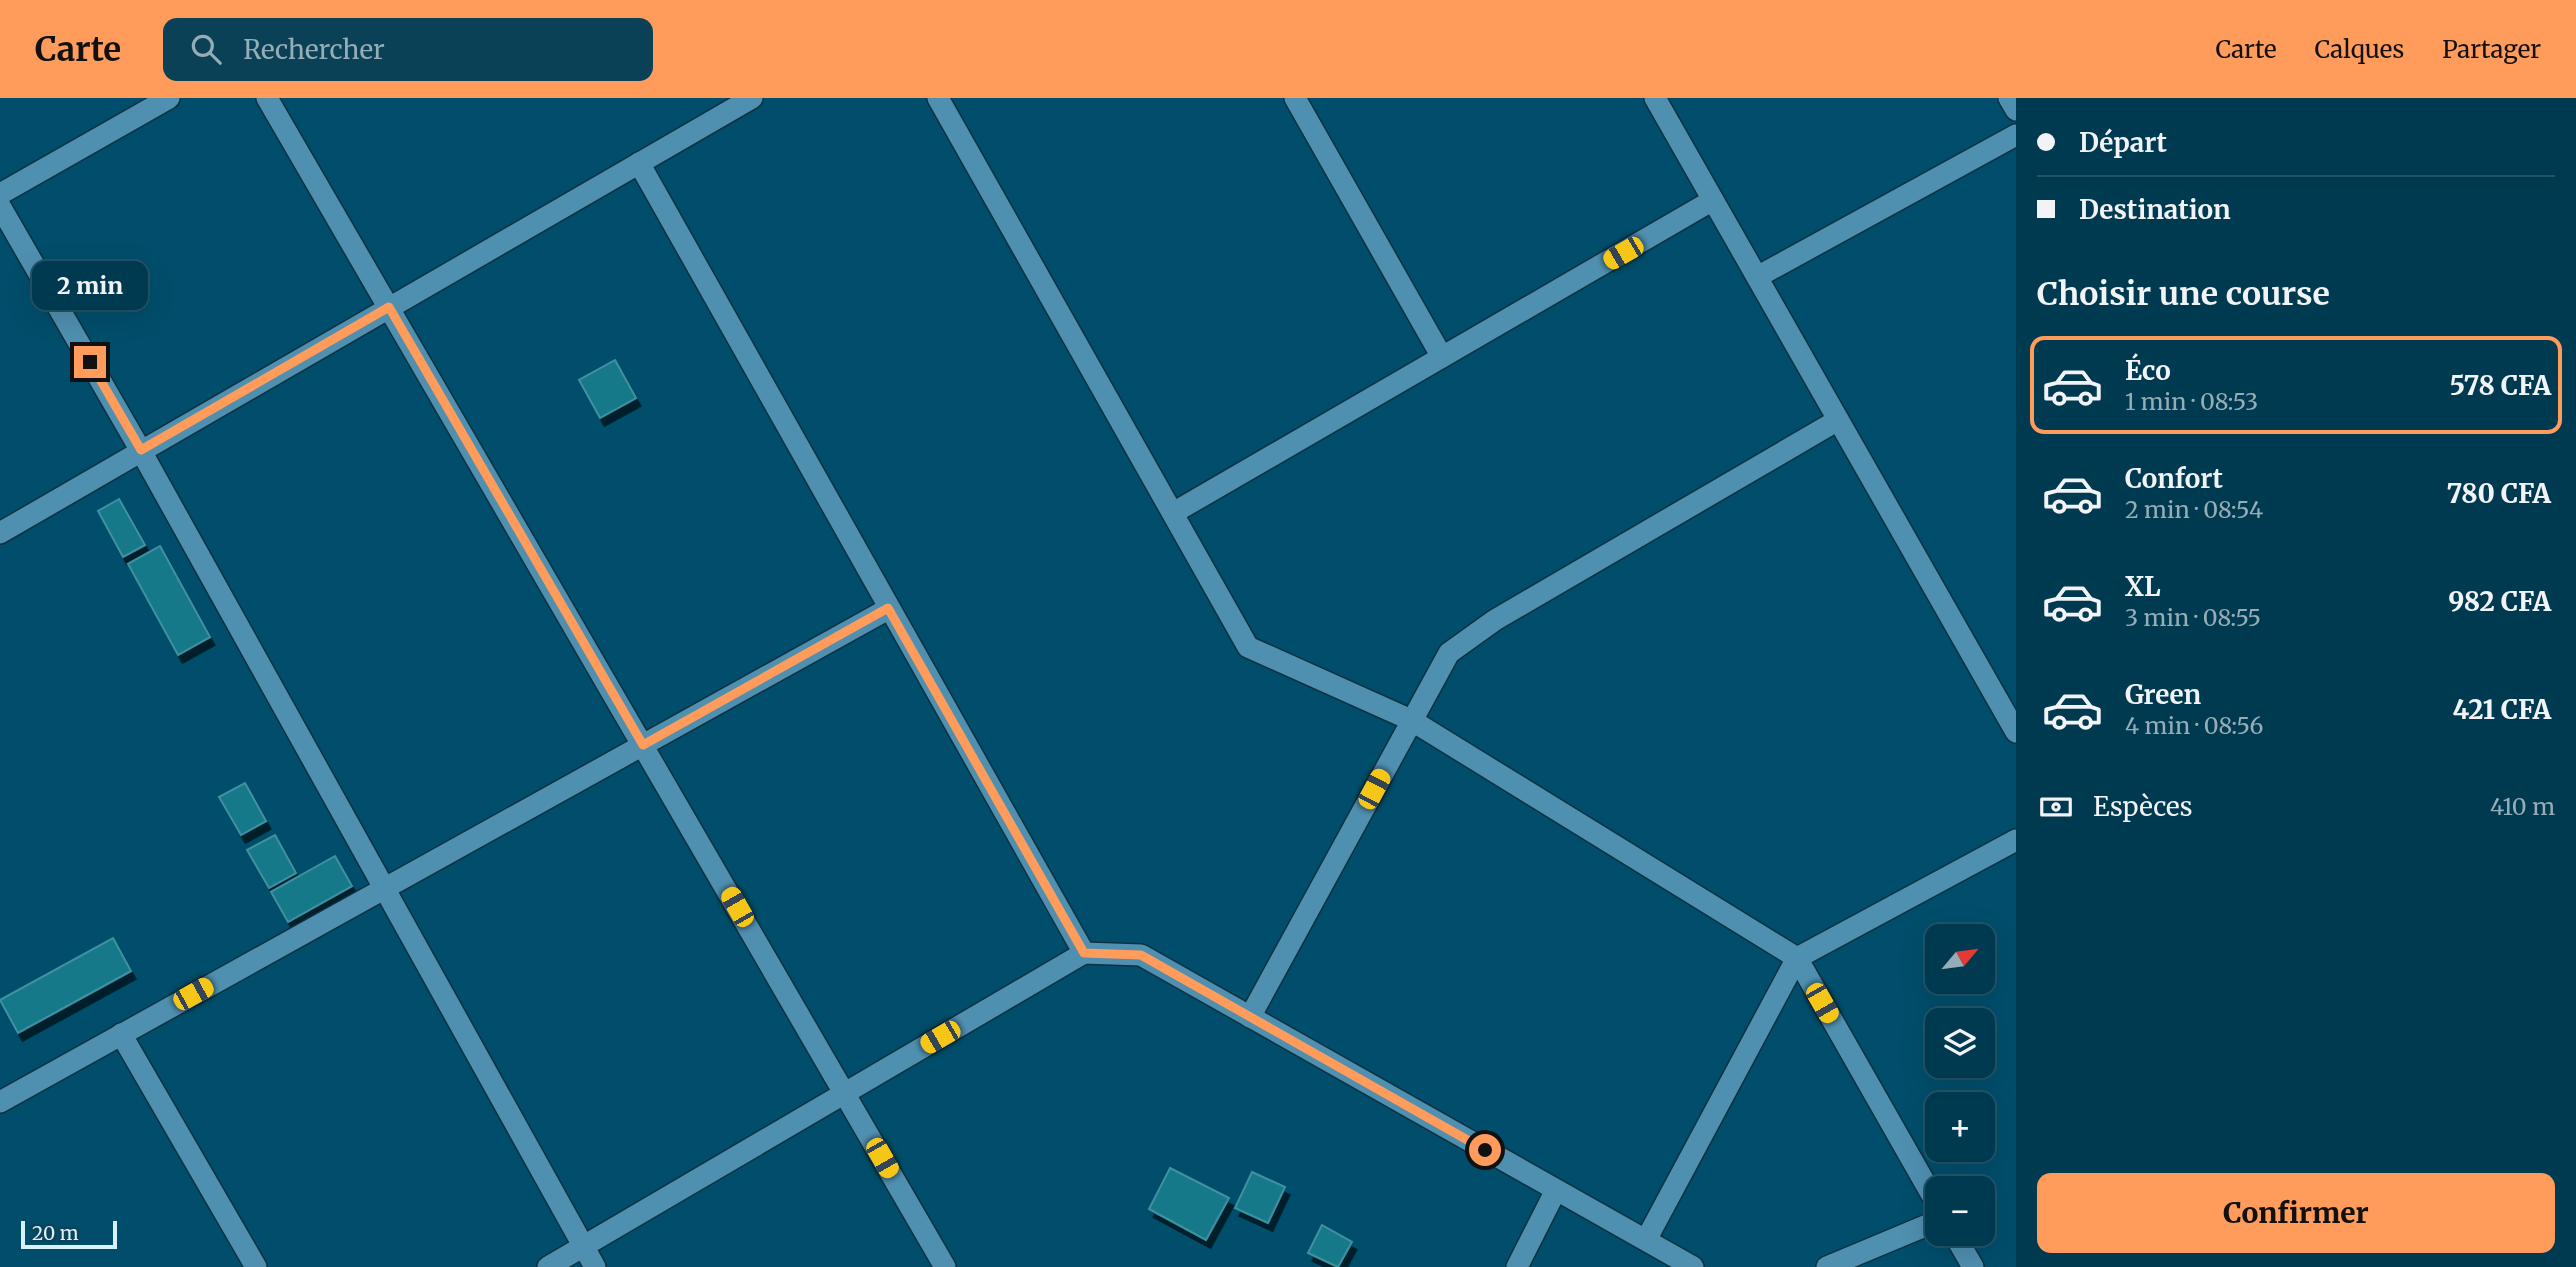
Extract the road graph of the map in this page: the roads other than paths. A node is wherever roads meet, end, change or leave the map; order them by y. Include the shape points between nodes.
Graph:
1 (169, 98) edge
2 (267, 98) edge
3 (752, 98) edge
4 (938, 98) edge
5 (1295, 98) edge
6 (1655, 98) edge
7 (2009, 98) edge
8 (2016, 110) edge
9 (2016, 135) edge
10 (639, 163) junction
11 (0, 194) edge
12 (1713, 200) junction
13 (0, 206) edge
14 (1757, 277) junction
15 (389, 307) junction
16 (1442, 357) junction
17 (1838, 420) junction
18 (141, 450) junction
19 (1173, 513) junction
20 (0, 533) edge
21 (888, 608) junction
22 (1410, 720) junction
23 (2016, 732) edge
24 (643, 745) junction
25 (2016, 840) edge
26 (385, 888) junction
27 (1084, 953) junction
28 (1797, 958) junction
29 (1251, 1017) junction
30 (121, 1034) junction
31 (844, 1093) junction
32 (0, 1102) edge
33 (1925, 1183) edge
34 (1556, 1190) junction
35 (1925, 1226) edge
36 (1646, 1240) junction
37 (583, 1246) junction
38 (1961, 1246) edge
39 (256, 1267) edge
40 (548, 1267) edge
41 (596, 1267) edge
42 (945, 1267) edge
43 (1517, 1267) edge
44 (1693, 1267) edge
45 (1826, 1267) edge
46 (1973, 1267) edge

1 - 11 street
2 - 15 street
3 - 10 street
4 - 19 street
5 - 16 street
6 - 12 street
7 - 8 street
9 - 14 street
10 - 15 street
10 - 21 street
12 - 14 street
12 - 16 street
13 - 18 street
14 - 17 street
15 - 18 street
15 - 24 street
16 - 19 street
17 - 22 street via 1495,620 1449,653
17 - 23 street
18 - 20 street
18 - 26 street
19 - 22 street via 1248,647
21 - 24 street
21 - 27 street
22 - 28 street
22 - 29 street
24 - 26 street
24 - 31 street
25 - 28 street
26 - 30 street
26 - 37 street
27 - 29 street via 1141,955
27 - 31 street
28 - 33 street
28 - 36 street
29 - 34 street
30 - 32 street
30 - 39 street
31 - 37 street
31 - 42 street
34 - 36 street
34 - 43 street
35 - 45 street
36 - 44 street
37 - 40 street
37 - 41 street
38 - 46 street

